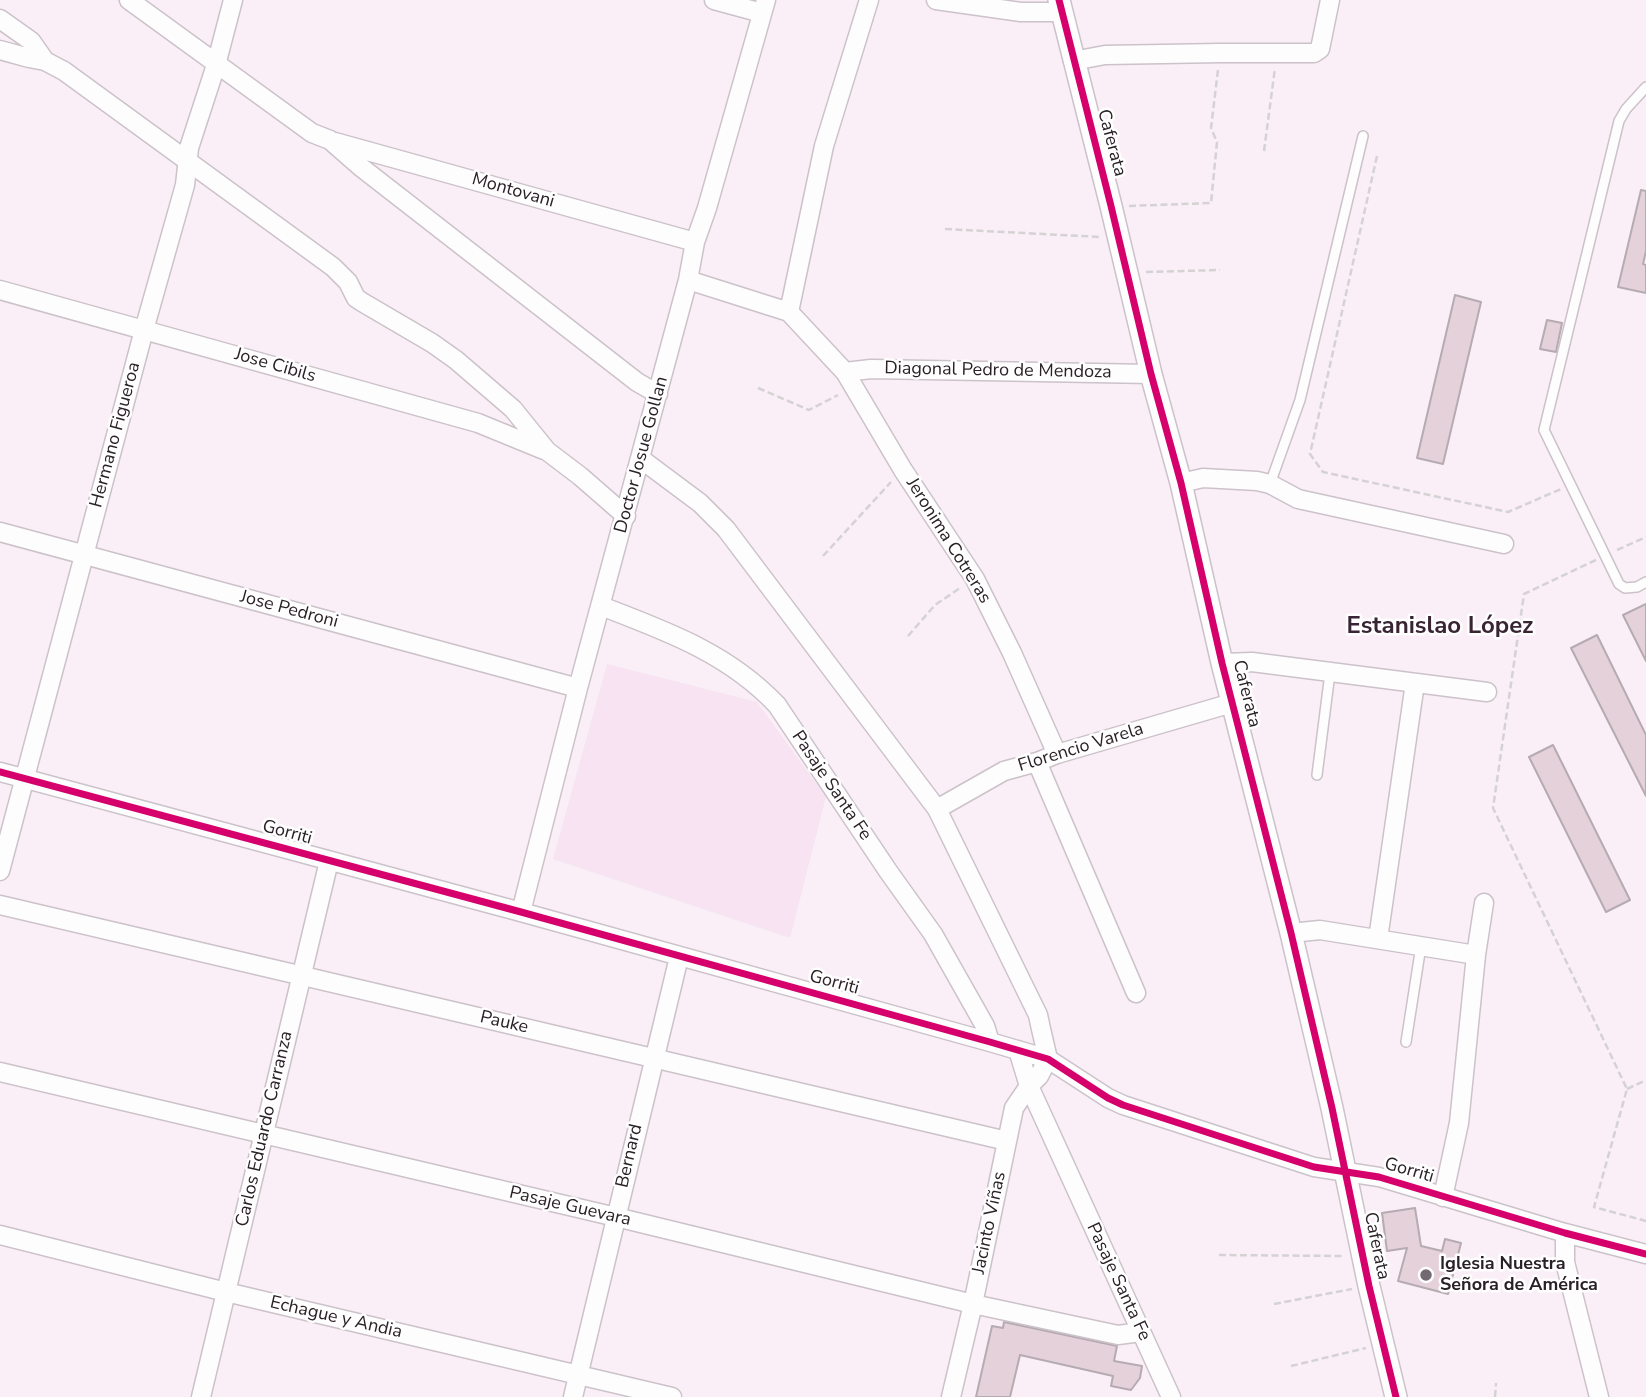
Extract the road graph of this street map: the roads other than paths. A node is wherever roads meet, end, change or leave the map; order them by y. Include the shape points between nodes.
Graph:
1 (129, 0) edge
2 (233, 0) edge
3 (714, 0) edge
4 (869, 0) edge
5 (936, 0) edge
6 (1330, 0) edge
7 (764, 6) edge
8 (1060, 6) edge
9 (0, 19) edge
10 (0, 50) edge
11 (45, 61) junction
12 (1073, 61) junction
13 (216, 65) junction
14 (1646, 87) edge
15 (1363, 136) dead end
16 (330, 141) junction
17 (187, 159) junction
18 (695, 242) junction
19 (688, 281) junction
20 (0, 290) edge
21 (789, 312) junction
22 (144, 330) junction
23 (1151, 374) junction
24 (849, 380) junction
25 (658, 394) junction
26 (547, 451) junction
27 (640, 459) junction
28 (1181, 483) junction
29 (1270, 484) junction
30 (626, 516) junction
31 (0, 532) edge
32 (1504, 544) dead end
33 (85, 555) junction
34 (1646, 582) edge
35 (601, 606) junction
36 (1222, 663) junction
37 (1330, 673) junction
38 (1415, 683) junction
39 (578, 688) junction
40 (1487, 692) dead end
41 (1232, 703) junction
42 (1057, 754) junction
43 (1037, 762) junction
44 (0, 772) edge
45 (1317, 775) dead end
46 (24, 778) junction
47 (937, 809) junction
48 (330, 861) junction
49 (0, 871) edge
50 (1484, 903) dead end
51 (0, 905) edge
52 (521, 912) junction
53 (1291, 933) junction
54 (1378, 939) junction
55 (1421, 946) junction
56 (1476, 955) junction
57 (678, 957) junction
58 (302, 975) junction
59 (1136, 993) dead end
60 (990, 1042) junction
61 (1406, 1042) dead end
62 (1018, 1050) junction
63 (653, 1058) junction
64 (1048, 1059) junction
65 (0, 1072) edge
66 (1029, 1086) junction
67 (263, 1135) junction
68 (1007, 1141) junction
69 (1345, 1172) junction
70 (1443, 1197) junction
71 (616, 1217) junction
72 (1565, 1233) junction
73 (0, 1235) edge
74 (1646, 1254) edge
75 (226, 1292) junction
76 (973, 1304) junction
77 (1141, 1332) junction
78 (578, 1376) junction
79 (201, 1397) edge
80 (573, 1397) edge
81 (672, 1397) edge
82 (951, 1397) edge
83 (1171, 1397) edge
84 (1396, 1397) edge
85 (1599, 1397) edge

1 - 13 street
2 - 13 street, Hermano Figueroa
3 - 7 street
4 - 21 street via 824,146
5 - 8 street via 1021,12
6 - 12 street via 1320,49 1314,53 1105,55
7 - 18 street, Doctor Josue Gollan
8 - 12 street, Caferata
9 - 11 street via 31,41
10 - 11 street
11 - 17 street
12 - 23 street, Caferata
13 - 16 street
13 - 17 street, Hermano Figueroa
14 - 34 lane via 1619,121 1544,430 1619,584 1625,588
15 - 29 lane via 1300,400
16 - 18 street, Montovani
16 - 25 street
17 - 22 street, Hermano Figueroa via 185,185
17 - 26 street via 333,267 356,298 456,360 513,408
18 - 19 street, Doctor Josue Gollan
19 - 21 street
19 - 25 street, Doctor Josue Gollan
20 - 22 street, Jose Cibils
21 - 24 street
22 - 26 street, Jose Cibils via 478,424
22 - 33 street, Hermano Figueroa
23 - 24 street, Diagonal Pedro de Mendoza via 871,369
23 - 28 street, Caferata
24 - 42 street, Jeronima Cotreras via 975,579
25 - 27 street, Doctor Josue Gollan
26 - 30 street
27 - 30 street, Doctor Josue Gollan
27 - 47 street via 700,503 726,529
28 - 29 street via 1203,478
28 - 36 street, Caferata
29 - 32 street via 1298,499
30 - 35 street, Doctor Josue Gollan
31 - 33 street, Jose Pedroni
33 - 39 street, Jose Pedroni
33 - 46 street, Hermano Figueroa
35 - 39 street, Doctor Josue Gollan
35 - 60 street, Pasaje Santa Fe via 701,647 776,705 933,934
36 - 37 street via 1252,662
36 - 41 street, Caferata
37 - 38 street
37 - 45 lane
38 - 40 street
38 - 54 street
39 - 52 street, Doctor Josue Gollan
41 - 42 street, Florencio Varela
41 - 53 street, Caferata
42 - 43 street, Florencio Varela
43 - 47 street, Florencio Varela via 1004,771
43 - 59 street
44 - 46 street, Gorriti
46 - 48 street, Gorriti
46 - 49 street, Hermano Figueroa
47 - 64 street via 1038,1015
48 - 52 street, Gorriti
48 - 58 street, Carlos Eduardo Carranza
50 - 56 street
51 - 58 street, Pauke
52 - 57 street, Gorriti
53 - 54 street via 1320,930
53 - 69 street, Caferata
54 - 55 street
55 - 56 street
55 - 61 lane
56 - 70 street via 1459,1123
57 - 60 street, Gorriti
57 - 63 street, Bernard
58 - 63 street, Pauke
58 - 67 street, Carlos Eduardo Carranza
60 - 62 street, Gorriti
62 - 64 street, Gorriti
62 - 66 street, Pasaje Santa Fe
63 - 68 street, Pauke
63 - 71 street, Bernard
64 - 66 street, Jacinto Viñas
64 - 69 street, Gorriti via 1123,1105 1314,1167
65 - 67 street, Pasaje Guevara
66 - 68 street, Jacinto Viñas via 1014,1108
66 - 77 street, Pasaje Santa Fe
67 - 71 street, Pasaje Guevara
67 - 75 street, Carlos Eduardo Carranza
68 - 76 street, Jacinto Viñas
69 - 70 street, Gorriti via 1379,1177
69 - 84 street, Caferata
70 - 72 street, Gorriti
71 - 76 street, Pasaje Guevara
71 - 78 street, Bernard
72 - 74 street, Gorriti
72 - 85 street via 1565,1262
73 - 75 street, Echague y Andia
75 - 78 street, Echague y Andia
75 - 79 street, Carlos Eduardo Carranza
76 - 77 street, Pasaje Guevara via 1118,1335
76 - 82 street, Jacinto Viñas
77 - 83 street, Pasaje Santa Fe
78 - 80 street, Bernard
78 - 81 street, Echague y Andia

